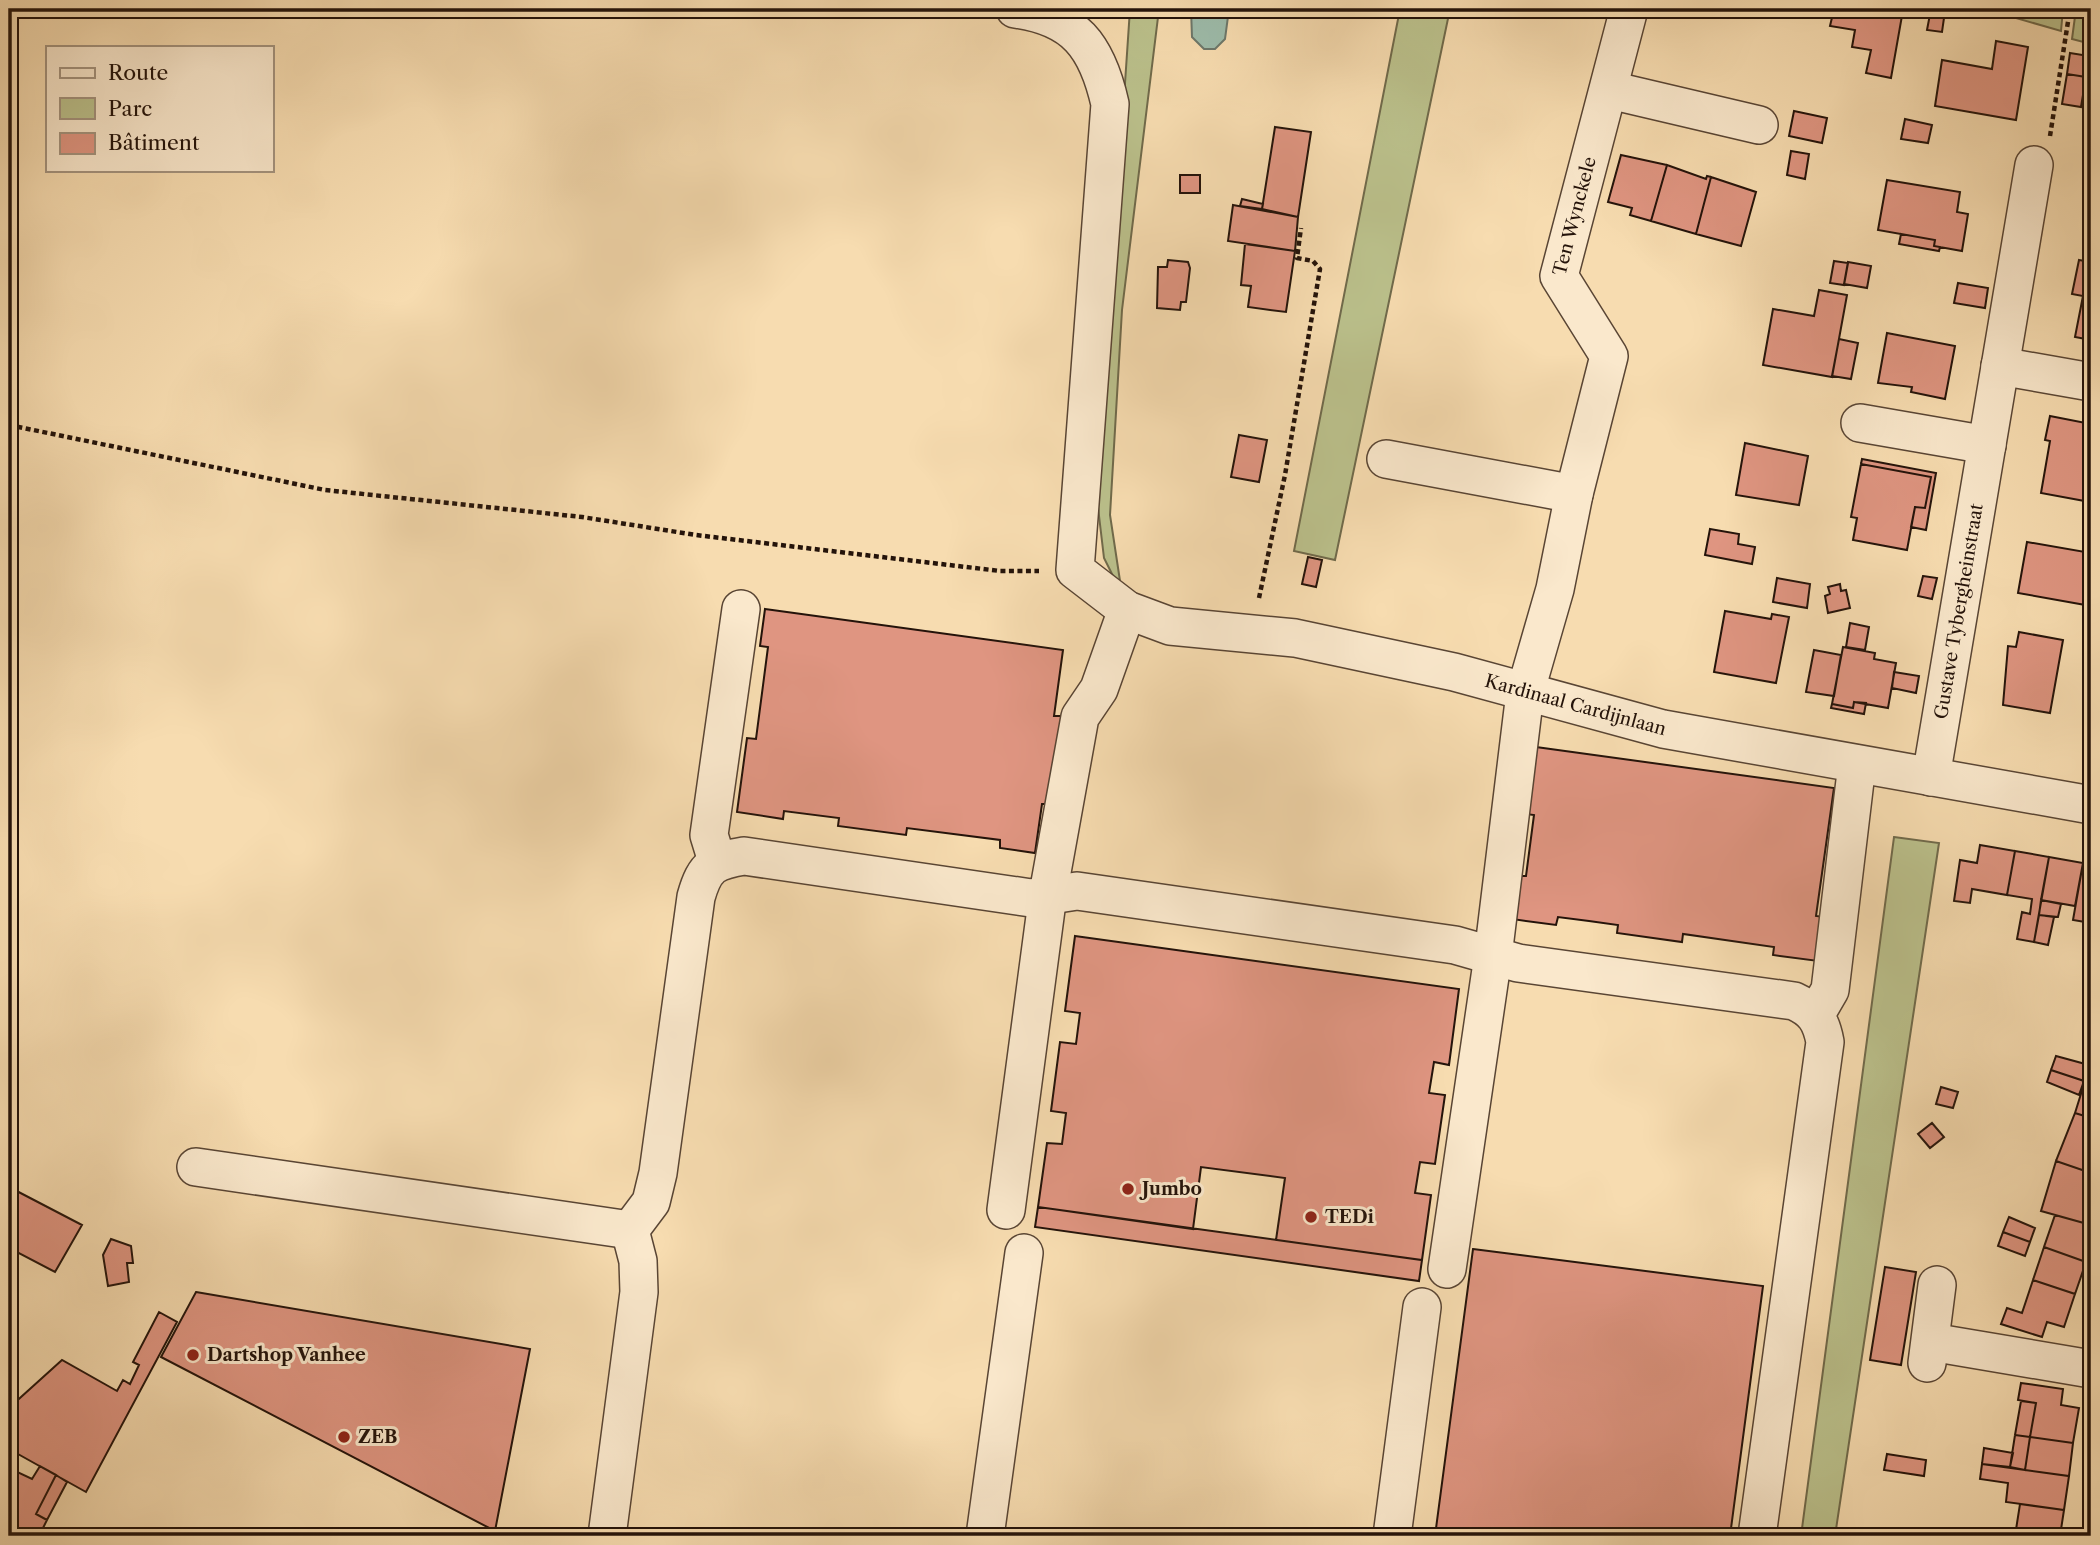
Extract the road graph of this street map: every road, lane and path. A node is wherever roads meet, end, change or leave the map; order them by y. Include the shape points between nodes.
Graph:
1 (1015, 9) edge
2 (1629, 9) edge
3 (2070, 9) edge
4 (1610, 90) junction
5 (1759, 125) dead end
6 (2034, 165) joint
7 (1301, 228) dead end
8 (2000, 366) junction
9 (2091, 382) edge
10 (1860, 423) dead end
11 (9, 425) edge
12 (1987, 445) junction
13 (1386, 459) dead end
14 (1574, 494) junction
15 (1075, 570) junction
16 (741, 608) dead end
17 (1127, 610) junction
18 (1252, 633) junction
19 (1525, 693) junction
20 (1857, 764) junction
21 (1931, 777) junction
22 (2091, 805) edge
23 (717, 861) junction
24 (1048, 894) junction
25 (1493, 956) junction
26 (1816, 1014) junction
27 (197, 1167) dead end
28 (1006, 1210) dead end
29 (631, 1230) junction
30 (1024, 1253) dead end
31 (1447, 1269) dead end
32 (1937, 1285) dead end
33 (1422, 1307) dead end
34 (2091, 1369) edge
35 (607, 1536) edge
36 (985, 1536) edge
37 (1392, 1536) edge
38 (1757, 1536) edge

1 - 15 street via 1044,13 1073,27 1100,69 1110,104
2 - 4 street, Ten Wynckele
3 - 6 path via 2046,159
4 - 5 street
4 - 14 street, Ten Wynckele via 1559,276 1609,356
6 - 8 street, Gustave Tybergheinstraat
7 - 18 path via 1297,258 1313,261 1320,269
8 - 9 street
8 - 12 street, Gustave Tybergheinstraat
10 - 12 street
11 - 15 path via 325,490 582,517 1000,571
12 - 21 street, Gustave Tybergheinstraat
13 - 14 street
14 - 19 street, Ten Wynckele via 1555,589
15 - 17 street, Kardinaal Cardijnlaan
16 - 23 street via 709,835
17 - 18 street, Kardinaal Cardijnlaan via 1170,626
17 - 24 street via 1099,689 1080,717
18 - 19 street, Kardinaal Cardijnlaan via 1454,672
19 - 20 street, Kardinaal Cardijnlaan via 1663,729
19 - 25 street, Ten Wynckele
20 - 21 street, Kardinaal Cardijnlaan
20 - 26 street via 1830,990
21 - 22 street, Kardinaal Cardijnlaan
23 - 24 street via 744,856 1031,898
23 - 29 street via 701,877 696,897 651,1202
24 - 25 street via 1077,891 1455,944
24 - 28 street
25 - 26 street via 1794,1000
25 - 31 street, Ten Wynckele
26 - 38 street via 1825,1042
27 - 29 street
29 - 35 street via 639,1292
30 - 36 street
32 - 34 street via 1929,1352
33 - 37 street

